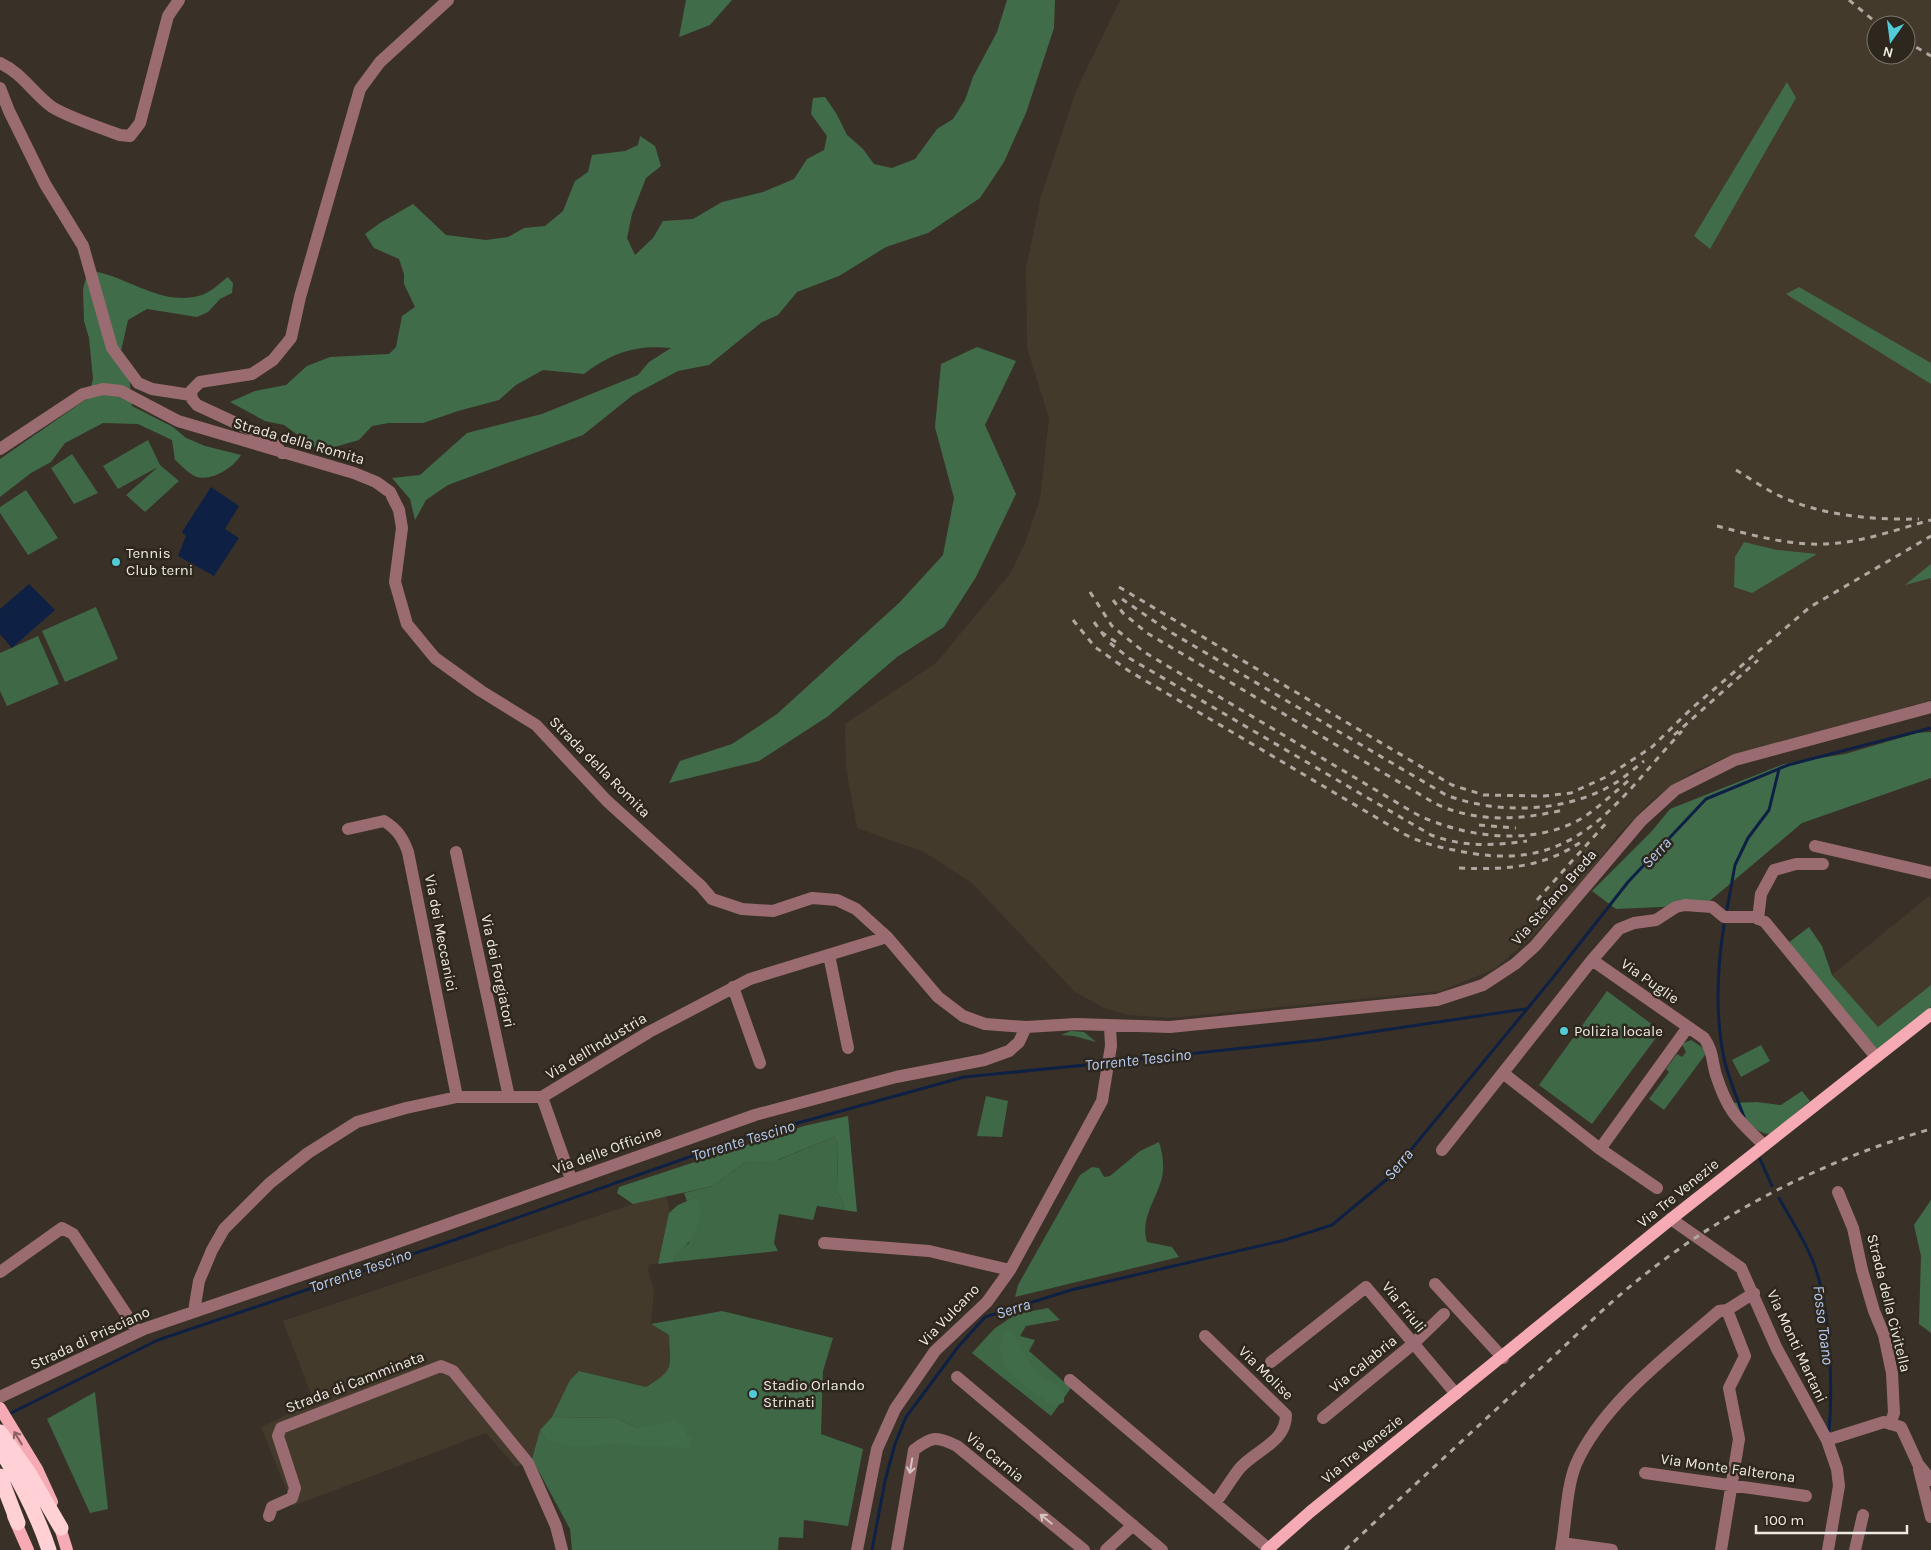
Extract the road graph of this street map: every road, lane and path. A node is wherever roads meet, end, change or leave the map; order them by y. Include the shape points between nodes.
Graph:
1 (179, 0) edge
2 (448, 0) edge
3 (0, 63) edge
4 (0, 88) edge
5 (191, 395) junction
6 (0, 449) edge
7 (282, 453) junction
8 (1931, 708) edge
9 (348, 829) dead end
10 (1815, 846) dead end
11 (456, 852) dead end
12 (1823, 864) dead end
13 (1931, 873) edge
14 (1758, 918) junction
15 (887, 937) junction
16 (829, 955) junction
17 (1592, 960) junction
18 (733, 987) junction
19 (1931, 1014) edge
20 (1110, 1026) junction
21 (1026, 1027) junction
22 (1688, 1027) junction
23 (848, 1048) dead end
24 (1876, 1057) junction
25 (760, 1063) dead end
26 (1503, 1073) junction
27 (457, 1097) junction
28 (509, 1097) junction
29 (542, 1097) junction
30 (1764, 1145) junction
31 (1600, 1149) junction
32 (1442, 1150) dead end
33 (571, 1179) junction
34 (1657, 1188) dead end
35 (1838, 1192) dead end
36 (1671, 1219) junction
37 (824, 1243) dead end
38 (1010, 1270) junction
39 (0, 1272) edge
40 (1435, 1284) dead end
41 (1754, 1293) junction
42 (1727, 1310) junction
43 (194, 1311) junction
44 (1444, 1314) dead end
45 (138, 1332) junction
46 (1205, 1336) dead end
47 (1413, 1344) junction
48 (1503, 1358) junction
49 (1271, 1362) dead end
50 (957, 1377) dead end
51 (1070, 1380) dead end
52 (1456, 1394) junction
53 (0, 1397) edge
54 (0, 1408) edge
55 (1323, 1418) dead end
56 (1890, 1424) junction
57 (0, 1432) edge
58 (1826, 1440) junction
59 (0, 1449) edge
60 (1918, 1464) junction
61 (1645, 1473) dead end
62 (14, 1478) edge
63 (1931, 1480) edge
64 (1732, 1485) junction
65 (1806, 1496) dead end
66 (1216, 1503) junction
67 (1862, 1515) dead end
68 (268, 1516) dead end
69 (1931, 1517) edge
70 (18, 1523) joint
71 (1133, 1525) junction
72 (61, 1528) joint
73 (1562, 1546) edge
74 (1268, 1549) edge
75 (28, 1550) edge
76 (49, 1550) edge
77 (67, 1550) edge
78 (562, 1550) edge
79 (857, 1550) edge
80 (897, 1550) edge
81 (1084, 1550) edge
82 (1106, 1550) edge
83 (1162, 1550) edge
84 (1612, 1550) edge
85 (1721, 1550) edge
86 (1828, 1550) edge
87 (1855, 1550) edge

1 - 3 street via 168,16 140,123 130,136 120,135 54,108 22,77
2 - 5 street via 380,62 360,88 291,338 273,360 252,374 200,382 193,387
4 - 5 street via 46,184 83,246 112,348 138,383 152,389
5 - 7 street via 197,405 270,439
6 - 7 street, Strada della Romita via 83,394 103,389 121,391 178,421
7 - 15 street, Strada della Romita via 354,473 390,492 399,510 402,528 395,582 407,624 434,658 536,725 607,801 712,898 742,909 773,912 812,898 836,900 856,909
8 - 20 street, Via Stefano Breda via 1735,760 1675,790 1641,821 1535,946 1483,985 1427,1001 1170,1027
9 - 27 street, Via dei Meccanici via 384,821 395,828 408,852
10 - 13 street
11 - 28 street, Via dei Forgiatori
12 - 14 street via 1796,864 1774,870 1761,894
14 - 17 street via 1724,917 1712,907 1698,904 1676,908 1656,920 1634,922 1619,929
14 - 24 street via 1765,922
15 - 16 street, Via dell'Industria
15 - 21 street, Strada della Romita via 938,998 963,1016 985,1024
16 - 18 street, Via dell'Industria
16 - 23 street
17 - 22 street, Via Puglie
17 - 26 street
18 - 25 street
18 - 29 street, Via dell'Industria via 649,1032
19 - 24 main road, Via Tre Venezie
20 - 21 street, Strada della Romita
20 - 38 street, Via Vulcano via 1111,1046 1102,1101
21 - 33 street, Via delle Officine via 1019,1042 1009,1051 984,1060 896,1077 755,1115
22 - 30 street, Via Puglie via 1710,1046 1715,1073 1734,1117
22 - 31 street
24 - 30 main road, Via Tre Venezie
26 - 31 street
26 - 32 street
27 - 28 street, Via dell'Industria
27 - 43 street, Via dell'Industria via 357,1122 308,1153 270,1183 224,1229 199,1282
28 - 29 street, Via dell'Industria
29 - 33 street
30 - 36 main road, Via Tre Venezie
31 - 34 street
33 - 43 street, Via delle Officine via 402,1241
35 - 56 street, Strada della Civitella via 1853,1228 1862,1270 1884,1335 1892,1373 1894,1413
36 - 41 street, Via Monti Martani via 1741,1268
36 - 48 main road, Via Tre Venezie
37 - 38 street via 929,1251
38 - 79 street, Via Vulcano via 987,1302 935,1351 895,1409 877,1449
39 - 45 street via 62,1228 73,1234
40 - 48 street
41 - 42 street
41 - 58 street, Via Monti Martani via 1777,1349
42 - 64 street via 1745,1356 1729,1388 1738,1439
42 - 73 street via 1719,1312 1660,1362 1626,1395 1598,1429 1576,1464
43 - 45 street, Strada di Prisciano
44 - 47 street, Via Calabria
45 - 53 street, Strada di Prisciano
46 - 66 street, Via Molise via 1286,1414 1286,1425 1279,1437 1241,1468
47 - 49 street, Via Friuli via 1366,1287
47 - 52 street, Via Friuli
47 - 55 street, Via Calabria
48 - 52 main road, Via Tre Venezie
50 - 71 street
51 - 66 street
52 - 74 main road, Via Tre Venezie
62 -> 54 main road
56 - 58 street via 1884,1422
56 - 60 street via 1901,1427
57 - 62 highway
58 - 86 street, Via Monti Martani via 1837,1469 1839,1486
59 - 62 highway
60 - 63 street
60 - 69 street
61 - 64 street, Via Monte Falterona
62 - 70 highway
62 - 72 highway
62 - 76 highway via 40,1524
64 - 65 street, Via Monte Falterona
64 - 85 street
66 - 74 street
67 - 87 street
68 - 78 street, Strada di Camminata via 272,1507 292,1498 296,1488 278,1436 281,1428 441,1366 453,1371 528,1462 556,1526
70 - 75 main road
71 - 82 street
71 - 83 street
72 - 77 main road
73 - 84 street
81 -> 80 street, Via Carnia via 957,1446 940,1438 926,1440 914,1450

